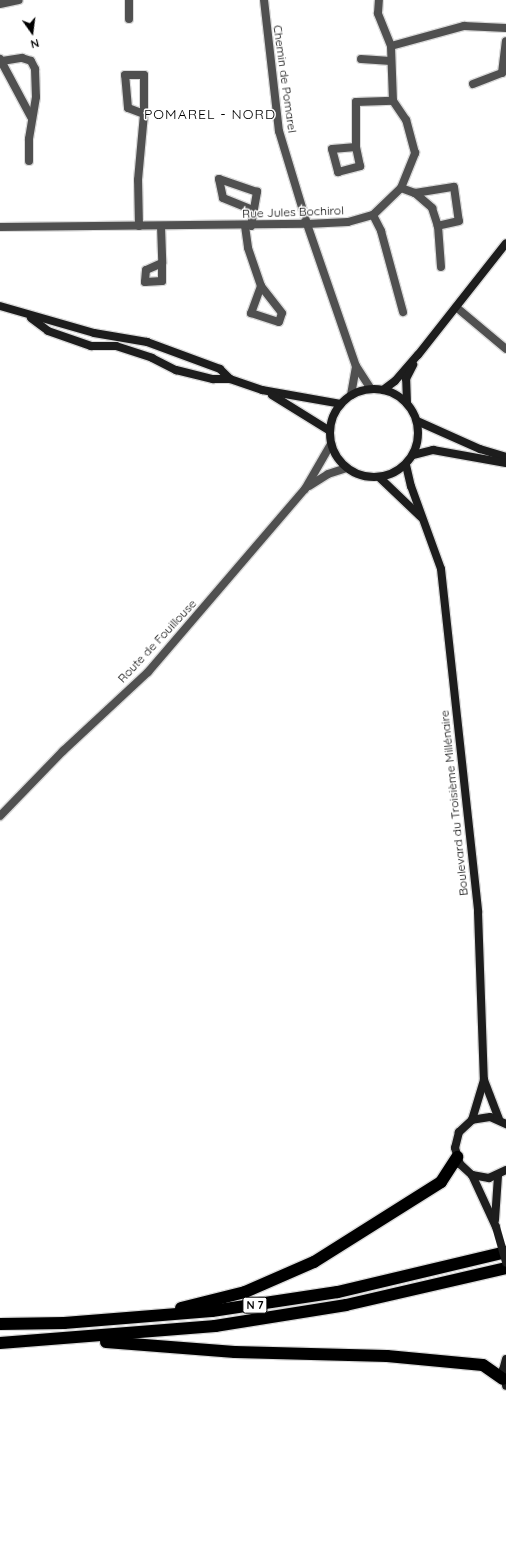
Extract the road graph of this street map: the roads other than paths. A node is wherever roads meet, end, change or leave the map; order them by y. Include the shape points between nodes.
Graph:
1 (19, 0) edge
2 (129, 0) edge
3 (264, 0) edge
4 (379, 0) edge
5 (0, 4) edge
6 (129, 19) dead end
7 (506, 28) edge
8 (506, 41) edge
9 (391, 46) junction
10 (1, 60) edge
11 (361, 60) dead end
12 (391, 61) junction
13 (474, 84) dead end
14 (393, 101) junction
15 (144, 114) junction
16 (31, 117) junction
17 (356, 147) dead end
18 (29, 161) dead end
19 (400, 188) junction
20 (415, 193) junction
21 (254, 210) junction
22 (373, 215) junction
23 (307, 224) junction
24 (139, 226) junction
25 (161, 226) junction
26 (248, 226) junction
27 (438, 226) junction
28 (0, 227) edge
29 (506, 243) edge
30 (162, 263) dead end
31 (441, 267) dead end
32 (261, 286) junction
33 (0, 306) edge
34 (456, 307) junction
35 (403, 312) dead end
36 (30, 317) junction
37 (506, 349) edge
38 (418, 355) junction
39 (356, 366) junction
40 (230, 379) junction
41 (371, 389) junction
42 (262, 390) junction
43 (383, 390) junction
44 (351, 395) junction
45 (407, 403) junction
46 (341, 404) junction
47 (417, 421) junction
48 (330, 431) junction
49 (331, 444) junction
50 (413, 455) junction
51 (506, 457) edge
52 (506, 463) edge
53 (406, 465) junction
54 (346, 468) junction
55 (380, 478) junction
56 (306, 489) junction
57 (428, 526) junction
58 (0, 816) edge
59 (484, 1080) junction
60 (499, 1119) junction
61 (472, 1120) junction
62 (506, 1124) edge
63 (457, 1157) junction
64 (506, 1170) edge
65 (472, 1175) junction
66 (498, 1176) junction
67 (496, 1224) junction
68 (506, 1252) edge
69 (506, 1263) edge
70 (506, 1268) edge
71 (143, 1318) junction
72 (0, 1324) edge
73 (71, 1339) junction
74 (0, 1343) edge
75 (506, 1359) edge
76 (505, 1382) edge

1 - 5 street
2 - 6 street
3 - 23 street, Chemin de Pomarel via 279,131
4 - 9 street via 378,13
7 - 9 street via 464,26
8 - 13 street via 502,73
9 - 12 street
10 - 16 street
10 - 16 street via 22,58 31,61 35,69 36,97
11 - 12 street
12 - 14 street
14 - 17 street via 356,102
14 - 19 street, Rue Jules Bochirol via 406,120 415,153
15 - 15 street via 128,108 124,75 144,75
15 - 24 street via 138,180
16 - 18 street
19 - 20 street
19 - 22 street, Rue Jules Bochirol
20 - 27 street via 432,208
20 - 27 street via 454,187 459,221
21 - 21 street via 223,198 219,179 257,192
21 - 26 street
22 - 23 street, Rue Jules Bochirol via 348,222
22 - 35 street via 381,231
23 - 26 street, Rue Jules Bochirol
23 - 39 street, Chemin de Pomarel
24 - 25 street, Rue Jules Bochirol
24 - 28 street, Rue Jules Bochirol
25 - 26 street, Rue Jules Bochirol
25 - 30 street
26 - 32 street via 248,248
27 - 31 street
29 - 34 street
32 - 32 street via 251,313 279,322 282,313
33 - 36 street
34 - 37 street
34 - 38 street
36 - 40 street via 94,333 147,342 220,369
36 - 40 street via 48,331 91,346 116,346 152,358 176,370 213,379
38 - 43 street via 395,381
38 - 45 street via 406,379
39 - 41 street, Chemin de Pomarel
39 - 44 street, Chemin de Pomarel
40 - 42 street
41 - 43 street
41 - 44 street
42 - 46 street
42 - 48 street via 310,416
43 - 45 street
44 - 46 street
45 - 47 street
46 - 48 street
47 - 50 street via 419,439
47 - 51 street via 480,450
48 - 49 street
49 - 54 street
49 - 56 street, Route de Fouillouse
50 - 52 street via 433,450
50 - 53 street
53 - 55 street
53 - 57 street, Boulevard du Troisième Millénaire via 411,486
54 - 55 street via 362,476
54 - 56 street, Route de Fouillouse via 328,474
55 - 57 street, Boulevard du Troisième Millénaire via 406,500
56 - 58 street, Route de Fouillouse via 148,672 63,751
57 - 59 street, Boulevard du Troisième Millénaire via 441,569 446,605 477,905
59 - 60 street, Boulevard du Troisième Millénaire
59 - 61 street, Boulevard du Troisième Millénaire
60 - 61 street via 485,1117
60 - 62 street
61 - 63 street via 459,1132
63 - 65 street
63 - 71 highway via 441,1182 314,1262 246,1292
64 - 66 street
65 - 66 street via 489,1178
65 - 67 street
66 - 67 street
67 - 69 street, bridge
68 - 71 highway, N 7 via 338,1292 212,1312
70 - 73 highway, N 7 via 346,1305 215,1326
71 - 72 highway, N 7
73 - 74 highway, N 7
73 - 76 highway via 235,1352 387,1356 483,1365
75 - 76 street

